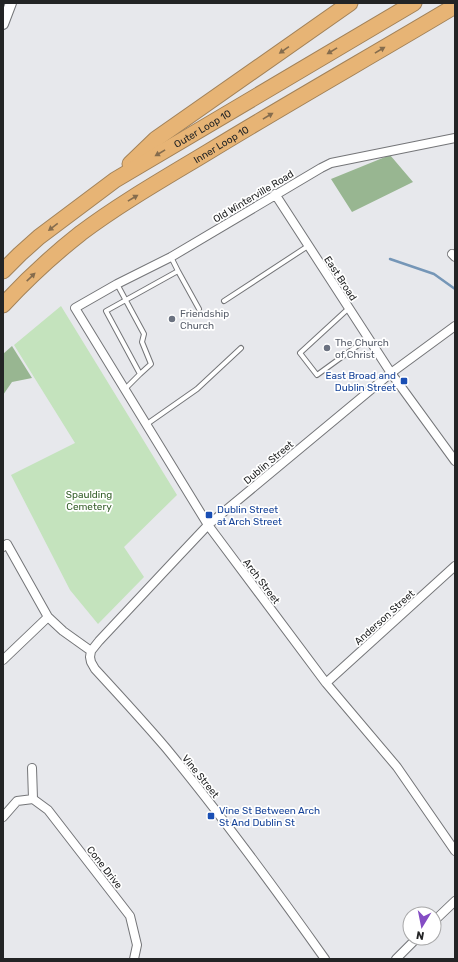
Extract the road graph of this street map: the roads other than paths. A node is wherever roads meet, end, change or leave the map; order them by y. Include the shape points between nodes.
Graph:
1 (10, 3) edge
2 (350, 3) edge
3 (414, 3) edge
4 (455, 6) edge
5 (3, 24) edge
6 (455, 138) edge
7 (115, 180) junction
8 (274, 194) junction
9 (308, 246) junction
10 (171, 257) junction
11 (3, 271) edge
12 (178, 272) junction
13 (117, 284) junction
14 (126, 300) junction
15 (224, 301) dead end
16 (3, 305) edge
17 (76, 308) joint
18 (349, 308) junction
19 (198, 309) dead end
20 (455, 326) edge
21 (368, 338) junction
22 (241, 348) dead end
23 (391, 373) junction
24 (140, 374) junction
25 (125, 389) junction
26 (147, 424) junction
27 (455, 461) edge
28 (208, 525) junction
29 (3, 547) edge
30 (455, 566) edge
31 (48, 617) junction
32 (91, 652) junction
33 (3, 660) edge
34 (326, 683) junction
35 (32, 768) dead end
36 (33, 799) junction
37 (3, 817) edge
38 (455, 851) edge
39 (455, 900) edge
40 (442, 914) edge
41 (409, 946) edge
42 (134, 959) edge
43 (325, 959) edge
44 (396, 959) edge

1 - 5 street
2 -> 7 highway via 156,139
3 -> 7 highway, Outer Loop 10
16 -> 4 highway, Inner Loop 10 via 62,249 114,209
6 - 8 street, Old Winterville Road via 331,163
7 -> 11 highway, Outer Loop 10 via 39,237
8 - 9 street, East Broad
8 - 10 street, Old Winterville Road
9 - 15 lane
9 - 18 street, East Broad
10 - 12 lane
10 - 13 street, Old Winterville Road
12 - 14 lane
12 - 19 lane
13 - 14 lane
13 - 17 street, Old Winterville Road
14 - 24 lane via 144,334 142,342 151,364
14 - 24 lane via 106,311
17 - 25 street, Arch Street
18 - 21 street, East Broad
18 - 21 lane via 300,353 317,375
20 - 23 street, Dublin Street
21 - 23 street, East Broad
22 - 26 lane via 197,389
23 - 27 street, East Broad
23 - 28 street, Dublin Street
24 - 25 lane
25 - 26 street, Arch Street
26 - 28 street, Arch Street
28 - 32 street, Dublin Street
28 - 34 street, Arch Street
29 - 31 street via 7,544
30 - 34 street, Anderson Street
31 - 32 street
31 - 33 street
32 - 43 street, Vine Street via 91,662 95,669 201,792
34 - 38 street, Arch Street via 396,767
35 - 36 street
36 - 37 street via 18,801
36 - 42 street, Cone Drive via 48,810 130,916 137,945
39 - 40 street
41 - 44 street

